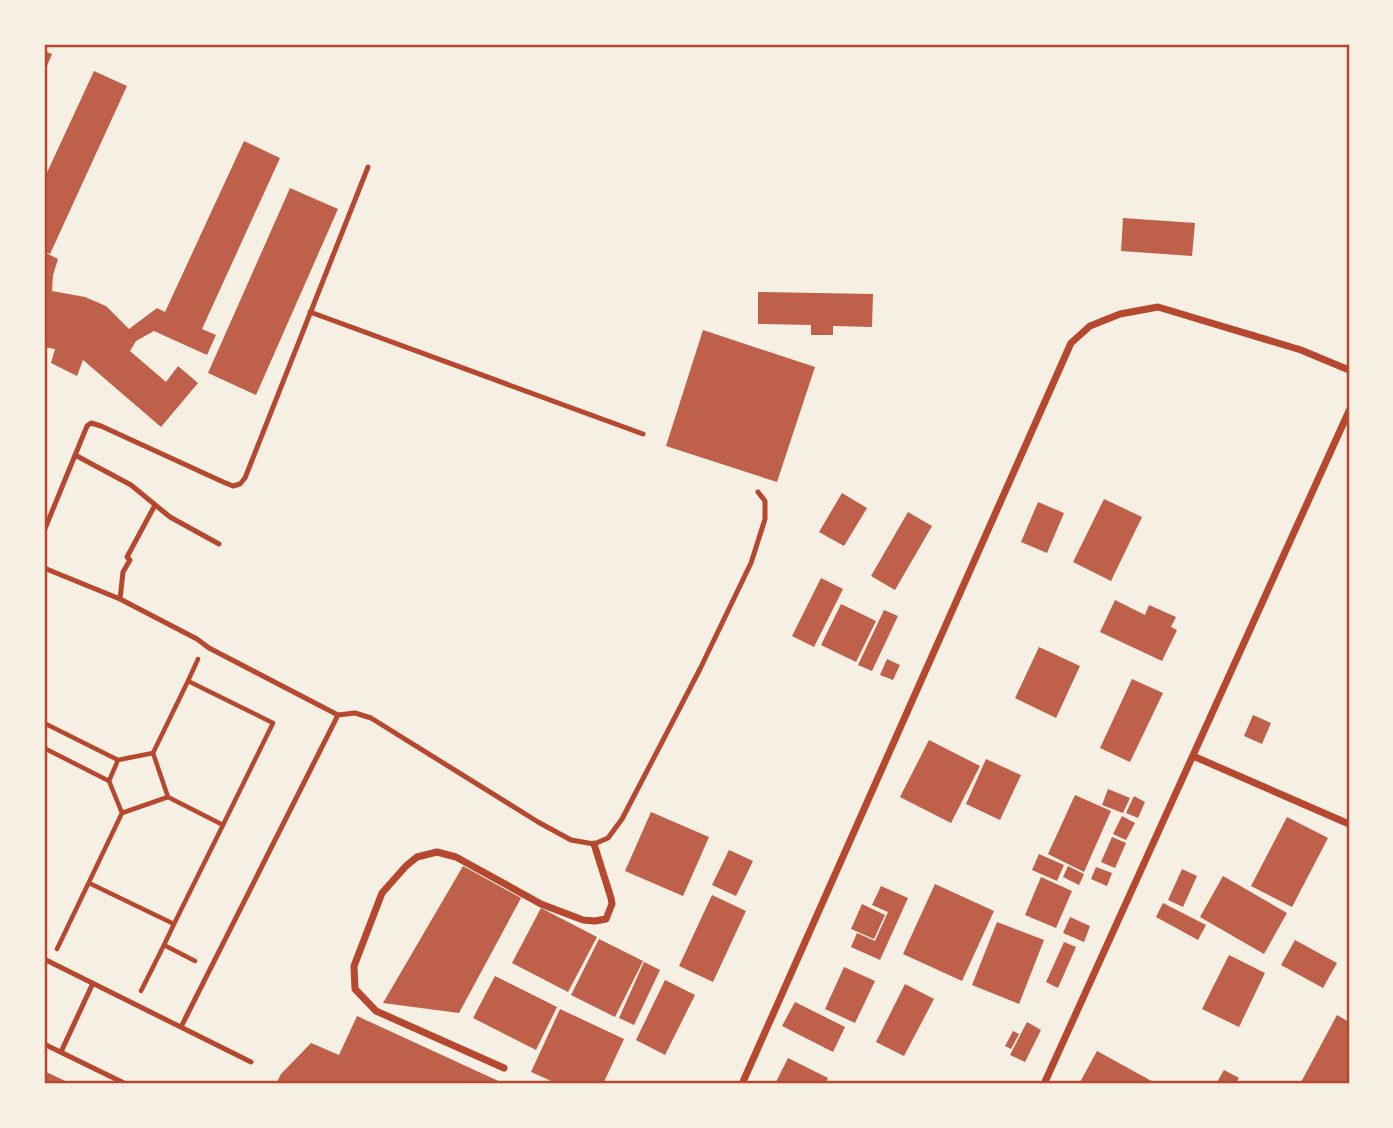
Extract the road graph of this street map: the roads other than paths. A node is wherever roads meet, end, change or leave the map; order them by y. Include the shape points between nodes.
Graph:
1 (368, 167) dead end
2 (310, 312) junction
3 (1349, 370) edge
4 (1349, 411) edge
5 (643, 434) dead end
6 (75, 455) junction
7 (758, 492) dead end
8 (155, 505) junction
9 (44, 531) edge
10 (219, 544) dead end
11 (44, 568) edge
12 (120, 599) junction
13 (338, 715) junction
14 (1194, 756) junction
15 (1349, 824) edge
16 (594, 844) junction
17 (44, 959) edge
18 (93, 983) junction
19 (181, 1027) junction
20 (44, 1044) edge
21 (61, 1052) junction
22 (251, 1062) dead end
23 (504, 1068) dead end
24 (126, 1084) edge
25 (742, 1084) edge
26 (1044, 1084) edge

1 - 2 lane
2 - 5 lane
2 - 6 lane via 240,484 221,481 94,423 87,426
3 - 25 street via 1301,350 1158,307 1090,326 1071,343
4 - 14 street
6 - 8 lane via 131,485
6 - 9 lane
7 - 16 lane via 765,501 765,519 751,563 622,819 608,838
8 - 10 lane
8 - 12 lane via 127,557 130,561 123,572
11 - 12 lane
12 - 13 lane
13 - 16 lane via 355,713 371,718 538,822 571,840
13 - 19 lane
14 - 15 street
14 - 26 street
16 - 23 street via 612,904 606,919 583,920 541,904 456,857 437,852 417,857 382,893 354,966 355,989 376,1011
17 - 18 lane
18 - 19 lane
18 - 21 lane
19 - 22 lane
20 - 21 lane
21 - 24 lane

